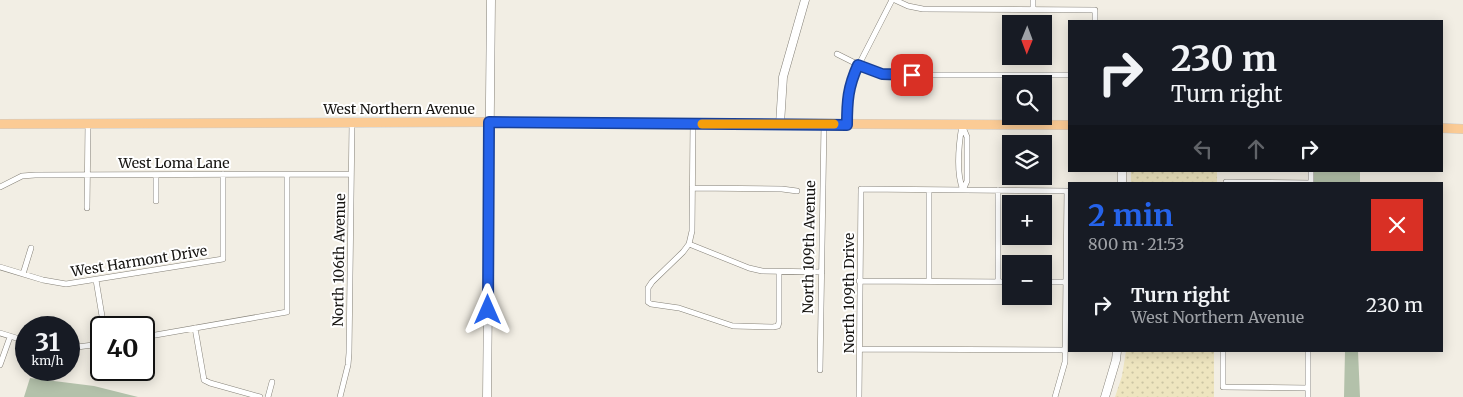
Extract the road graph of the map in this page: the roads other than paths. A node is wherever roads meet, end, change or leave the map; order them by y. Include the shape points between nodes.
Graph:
1 (491, 0) edge
2 (805, 0) edge
3 (894, 0) edge
4 (1033, 0) edge
5 (1033, 9) junction
6 (1095, 20) edge
7 (837, 54) dead end
8 (858, 65) junction
9 (1068, 75) edge
10 (489, 122) junction
11 (88, 123) junction
12 (352, 123) junction
13 (0, 124) edge
14 (693, 124) junction
15 (780, 124) junction
16 (824, 124) junction
17 (962, 124) junction
18 (847, 125) junction
19 (1068, 125) edge
20 (1443, 128) edge
21 (1463, 129) edge
22 (223, 174) junction
23 (351, 174) junction
24 (87, 175) junction
25 (156, 175) junction
26 (287, 175) junction
27 (0, 187) edge
28 (692, 188) junction
29 (929, 190) junction
30 (963, 190) junction
31 (998, 190) junction
32 (798, 191) dead end
33 (156, 201) dead end
34 (87, 208) dead end
35 (689, 244) junction
36 (30, 248) dead end
37 (0, 267) edge
38 (779, 272) junction
39 (822, 272) junction
40 (23, 274) junction
41 (96, 280) junction
42 (860, 281) junction
43 (929, 281) junction
44 (998, 282) junction
45 (1002, 282) edge
46 (1052, 282) edge
47 (1067, 282) junction
48 (1067, 314) edge
49 (102, 316) edge
50 (1067, 321) edge
51 (195, 328) junction
52 (0, 334) edge
53 (155, 335) edge
54 (10, 337) junction
55 (15, 339) edge
56 (860, 349) junction
57 (1065, 350) junction
58 (1117, 352) edge
59 (1223, 352) edge
60 (1308, 352) edge
61 (0, 365) edge
62 (820, 370) dead end
63 (272, 382) dead end
64 (1308, 388) junction
65 (260, 397) edge
66 (268, 397) edge
67 (340, 397) edge
68 (487, 397) edge
69 (859, 397) edge
70 (1055, 397) edge
71 (1104, 397) edge
72 (1308, 397) edge

1 - 10 street
2 - 15 street via 783,77
3 - 5 street via 923,9
3 - 8 street
4 - 5 street
5 - 6 street via 1096,10
7 - 8 street
8 - 9 street via 893,75
8 - 18 street via 849,89
10 - 12 main road, West Northern Avenue
10 - 14 main road, West Northern Avenue
10 - 68 street
11 - 12 main road, West Northern Avenue
11 - 13 main road, West Northern Avenue
11 - 24 street
12 - 23 street, North 106th Avenue
14 - 15 main road, West Northern Avenue
14 - 28 street
15 - 16 main road, West Northern Avenue
16 - 18 main road, West Northern Avenue
16 - 39 street, North 109th Avenue
17 - 18 main road, West Northern Avenue
17 - 19 main road, West Northern Avenue
17 - 30 street via 960,181
20 - 21 main road
22 - 25 street, West Loma Lane
22 - 26 street, West Loma Lane
22 - 41 street, West Harmont Drive via 223,259
23 - 26 street, West Loma Lane
23 - 67 street, North 106th Avenue via 349,353
24 - 25 street, West Loma Lane
24 - 27 street, West Loma Lane via 22,176
24 - 34 street
25 - 33 street
26 - 51 street via 287,312
28 - 32 street
28 - 35 street
29 - 30 street
29 - 42 street, North 109th Drive via 861,189
29 - 43 street
30 - 31 street
31 - 44 street
31 - 47 street via 1067,191
35 - 38 street via 749,268
35 - 38 street via 652,282 648,288 648,302 679,308 733,326 774,327 779,322
36 - 40 street
37 - 40 street, West Harmont Drive
38 - 39 street
39 - 62 street, North 109th Avenue
40 - 41 street, West Harmont Drive via 58,284
41 - 49 street
42 - 43 street
42 - 56 street, North 109th Drive
43 - 44 street
44 - 45 street
46 - 47 street
47 - 48 street
48 - 50 street
50 - 57 street
51 - 53 street
51 - 65 street via 204,380
52 - 54 street
54 - 55 street
54 - 61 street
56 - 57 street
56 - 69 street, North 109th Drive
57 - 70 street
58 - 71 street
59 - 64 street via 1223,387
60 - 64 street
63 - 66 street
64 - 72 street

